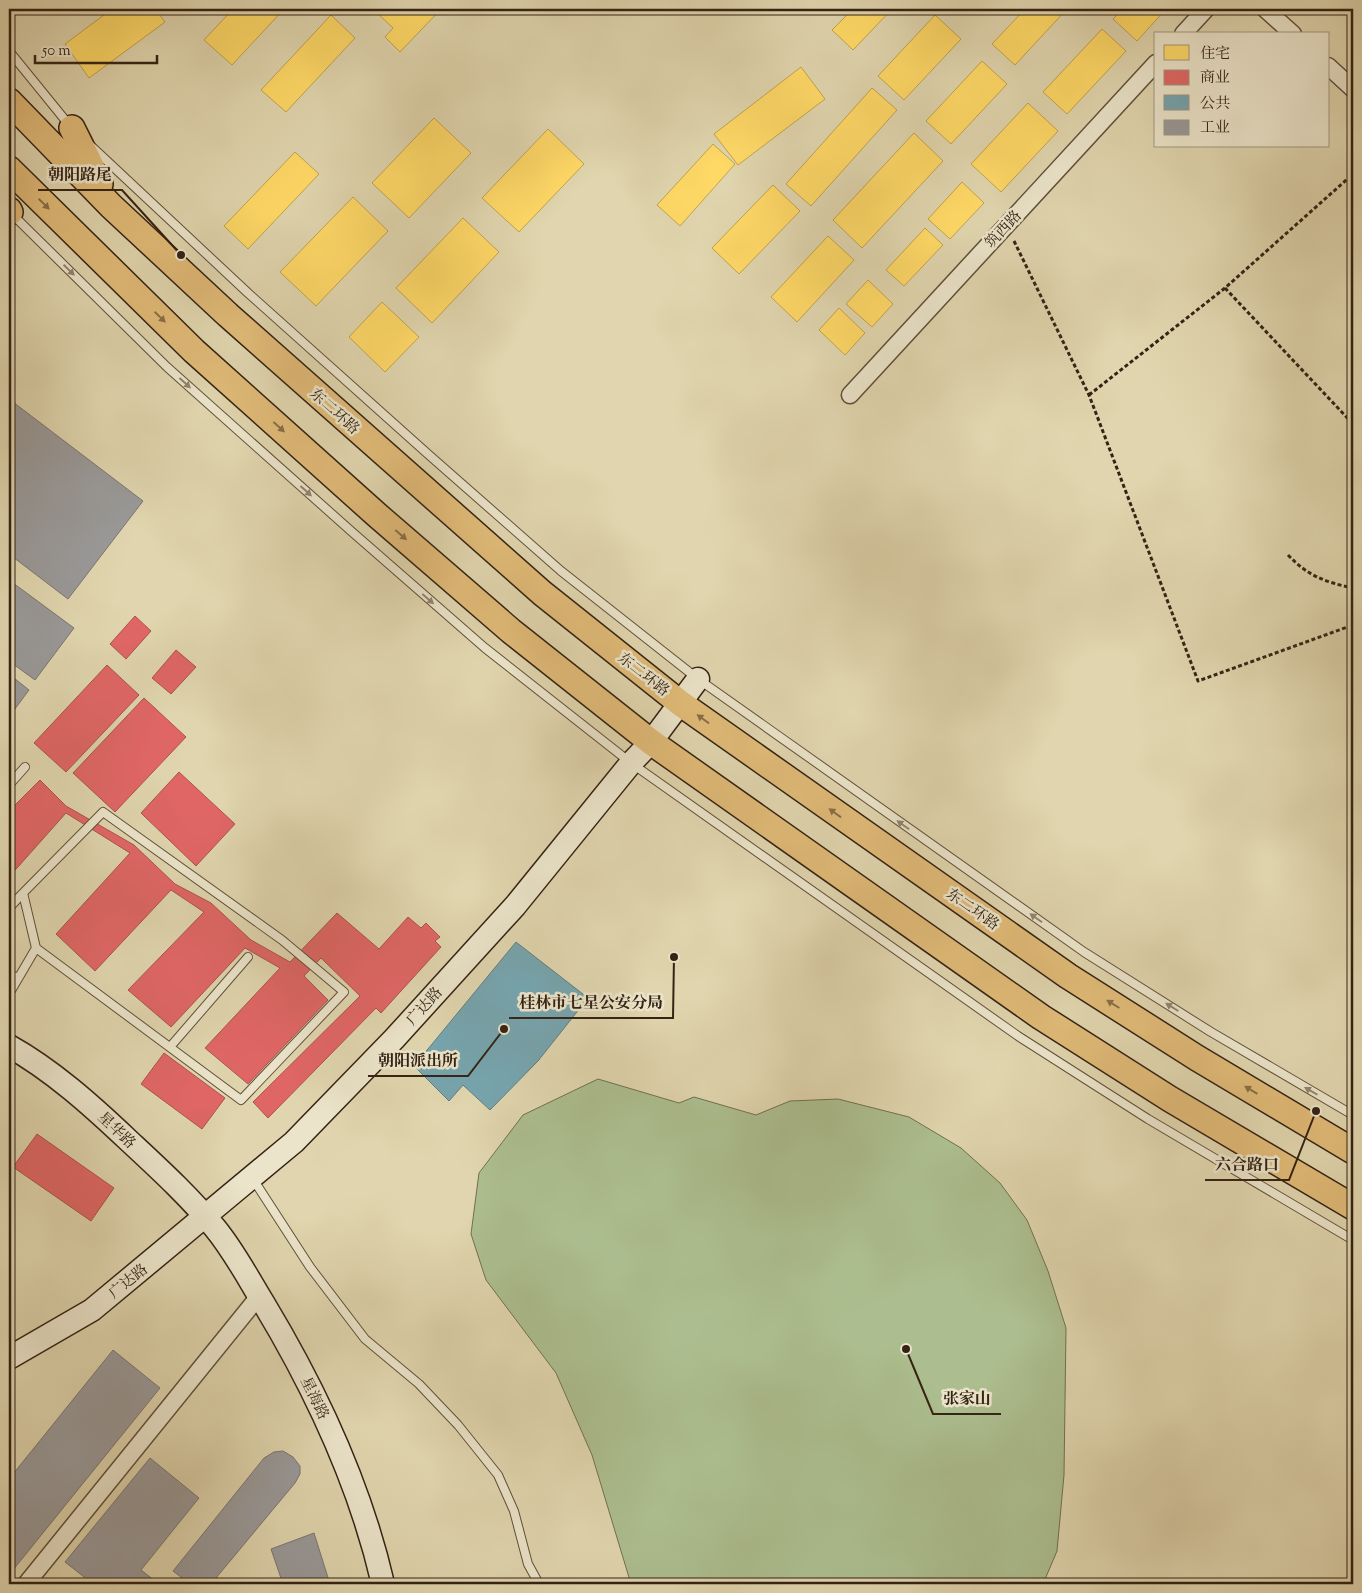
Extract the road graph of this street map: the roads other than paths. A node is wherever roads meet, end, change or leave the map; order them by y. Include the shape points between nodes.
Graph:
1 (1206, 9) edge
2 (1265, 9) edge
3 (1185, 32) edge
4 (1291, 32) edge
5 (9, 51) edge
6 (1154, 65) edge
7 (1330, 68) edge
8 (1353, 89) edge
9 (9, 101) edge
10 (72, 128) junction
11 (9, 169) edge
12 (111, 206) junction
13 (9, 211) edge
14 (850, 395) dead end
15 (698, 679) junction
16 (680, 702) junction
17 (651, 742) junction
18 (631, 763) junction
19 (25, 767) dead end
20 (9, 785) edge
21 (24, 893) junction
22 (9, 908) edge
23 (36, 948) junction
24 (248, 957) dead end
25 (9, 974) edge
26 (18, 978) junction
27 (9, 994) edge
28 (9, 1046) edge
29 (170, 1047) junction
30 (1353, 1115) edge
31 (1353, 1151) edge
32 (252, 1178) junction
33 (1353, 1207) edge
34 (210, 1222) junction
35 (1353, 1240) edge
36 (259, 1296) junction
37 (9, 1358) edge
38 (26, 1584) edge
39 (383, 1584) edge
40 (539, 1584) edge

1 - 3 street
2 - 4 street
5 - 10 lane
6 - 14 street, 筑西路
7 - 8 street
9 - 12 main road, 东二环路
10 - 12 main road
10 - 15 lane via 248,293 443,468 561,571
11 -> 17 main road via 194,351 362,502 511,631
12 - 16 main road, 东二环路 via 228,315 542,593
13 -> 18 lane via 167,367 351,531 485,648
15 - 16 street, 广达路
30 -> 15 lane via 1211,1032 1084,952
16 - 17 street, 广达路
31 -> 16 main road, 东二环路 via 1068,976
17 - 18 street, 广达路
17 - 33 main road via 1041,1017 1170,1099
18 - 32 street, 广达路 via 515,906 394,1039 294,1142
18 - 35 lane via 1018,1036 1148,1119
19 - 20 lane
21 - 22 lane
21 - 23 lane
21 - 29 lane via 103,812 282,940 344,992 241,1100
23 - 26 lane
23 - 29 lane
24 - 29 lane
25 - 26 lane
26 - 27 lane
28 - 34 street, 星华路 via 96,1109
32 - 34 street, 广达路
32 - 40 lane via 310,1268 365,1339 418,1384 458,1425 498,1475 514,1511 528,1564
34 - 36 street, 星海路
34 - 37 street, 广达路 via 92,1310
36 - 38 street
36 - 39 street, 星海路 via 293,1353 334,1436 360,1502

